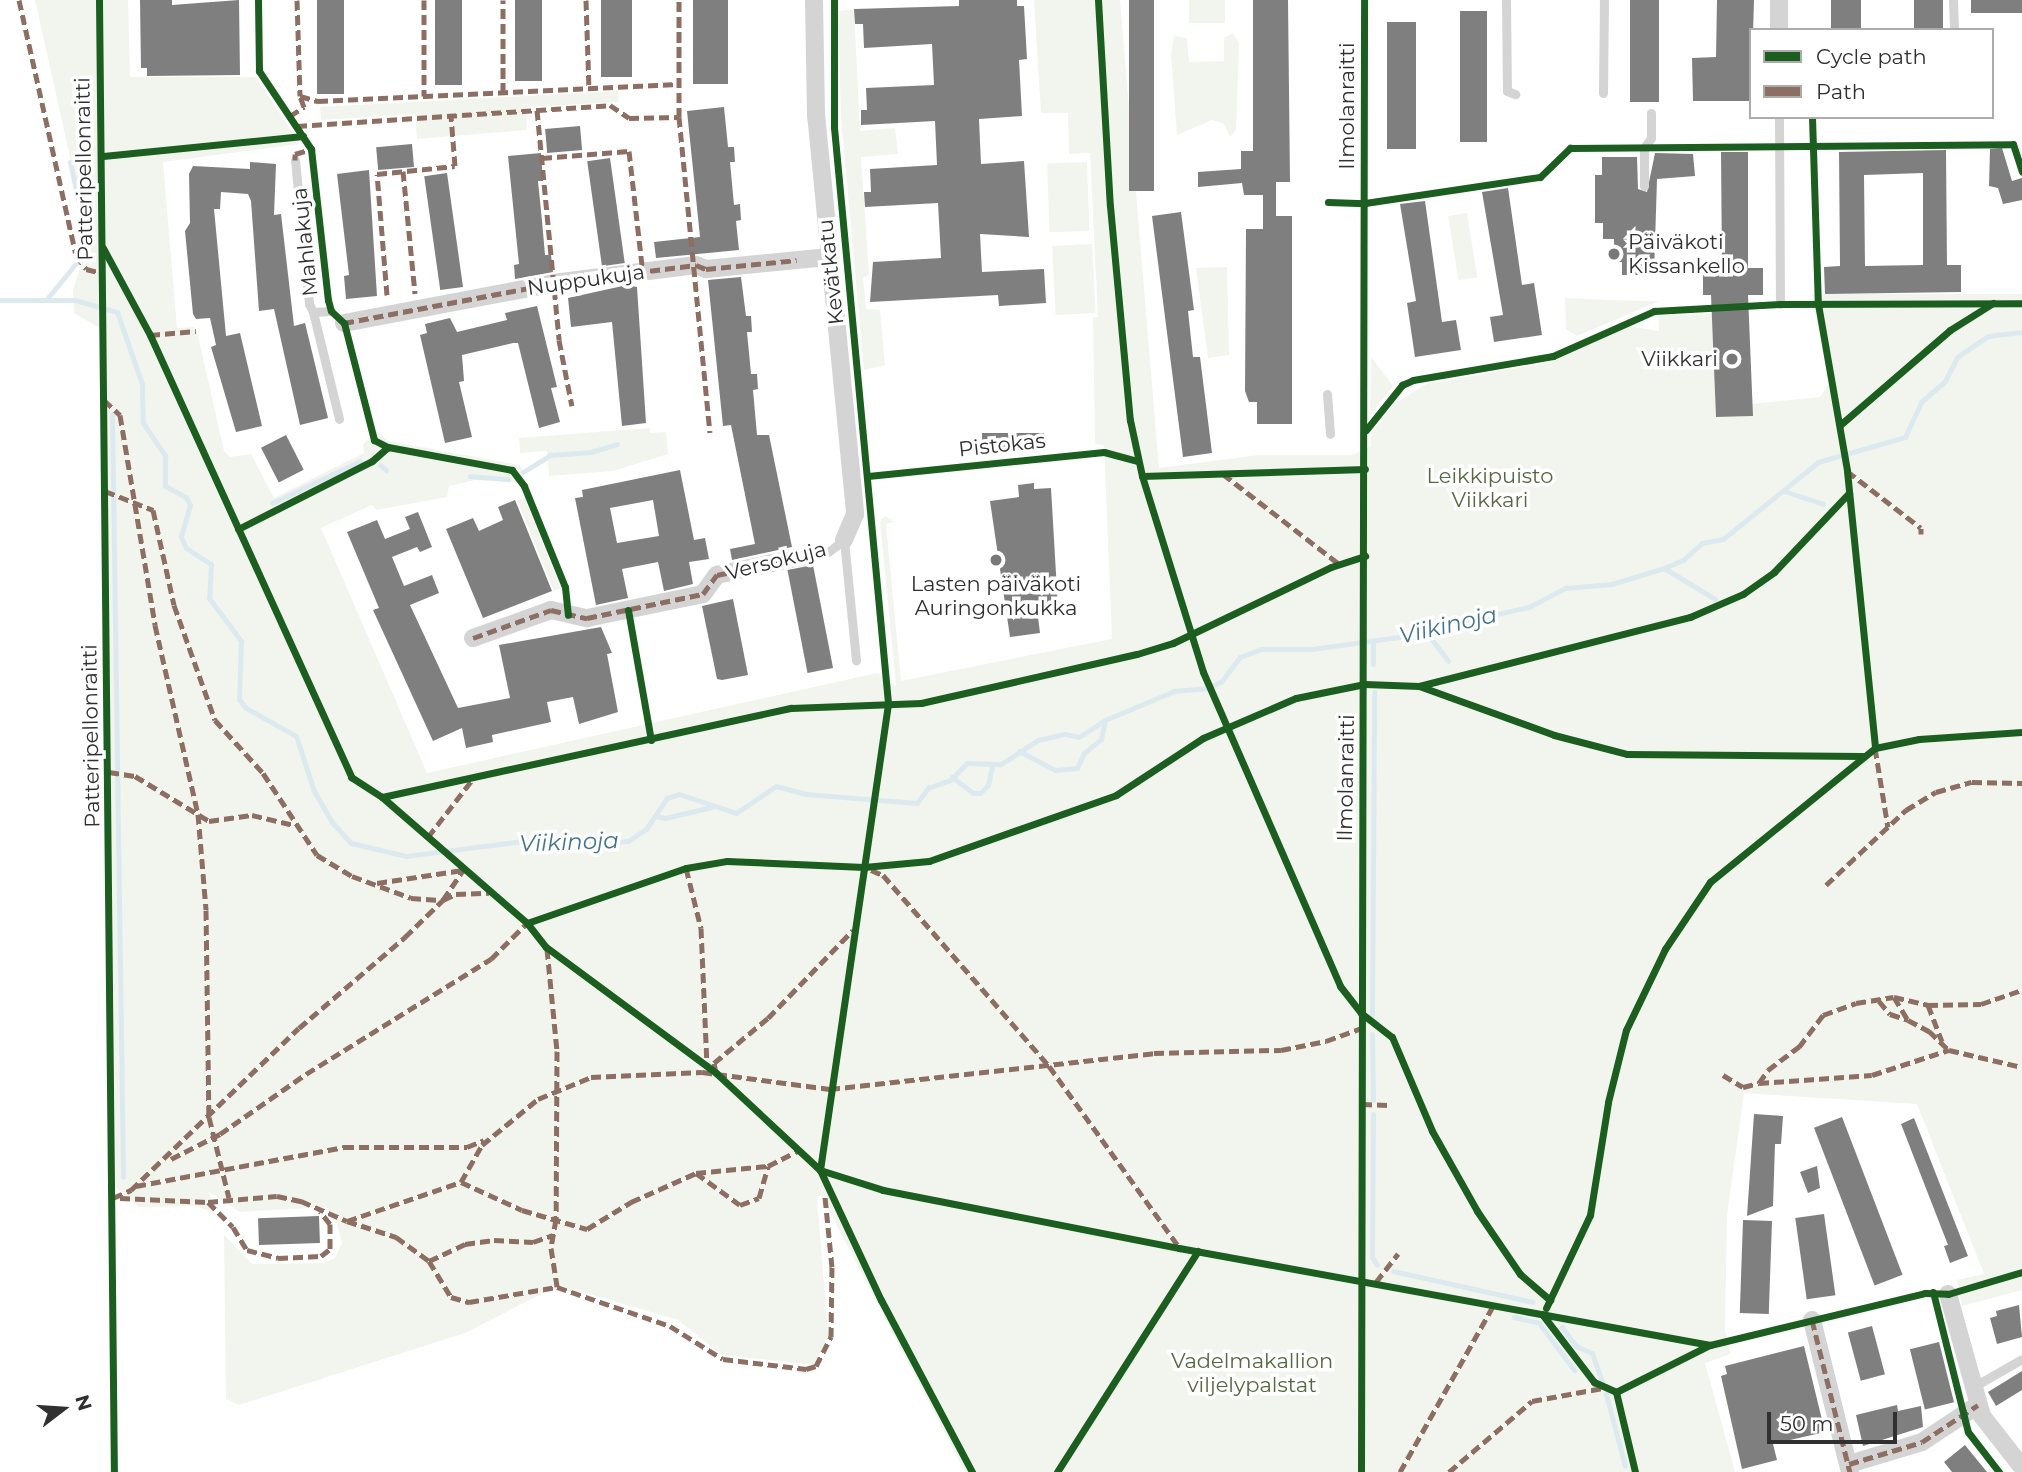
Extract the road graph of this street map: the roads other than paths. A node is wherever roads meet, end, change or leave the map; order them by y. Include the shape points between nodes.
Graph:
1 (814, 0) edge
2 (1507, 0) edge
3 (1604, 0) edge
4 (1779, 0) edge
5 (1953, 0) edge
6 (1779, 28) edge
7 (1954, 28) edge
8 (1603, 93) dead end
9 (1515, 94) dead end
10 (1651, 113) dead end
11 (1779, 119) edge
12 (295, 160) dead end
13 (1644, 186) dead end
14 (830, 257) junction
15 (1780, 304) dead end
16 (313, 312) junction
17 (338, 317) joint
18 (1327, 394) dead end
19 (339, 419) dead end
20 (1330, 434) dead end
21 (844, 540) junction
22 (805, 556) joint
23 (473, 638) dead end
24 (856, 660) dead end
25 (1948, 1294) dead end
26 (1812, 1320) dead end
27 (2022, 1359) edge
28 (1976, 1396) junction
29 (2022, 1466) edge
30 (1849, 1468) edge

1 - 14 street, Kevätkatu via 816,114
2 - 9 lane via 1507,91
3 - 8 lane
4 - 6 street
5 - 7 lane
10 - 13 lane via 1651,138 1644,148
11 - 15 lane
12 - 16 lane
14 - 17 street, Nuppukuja via 706,269 696,265
14 - 21 street, Kevätkatu via 855,514
16 - 17 lane
16 - 19 lane
18 - 20 lane
21 - 22 lane, Versokuja via 828,552
21 - 24 lane
22 - 23 street, Versokuja via 717,575 703,594 587,618 551,610
25 - 28 street
26 - 30 street
27 - 28 lane
28 - 29 street
28 - 30 street via 1922,1442

